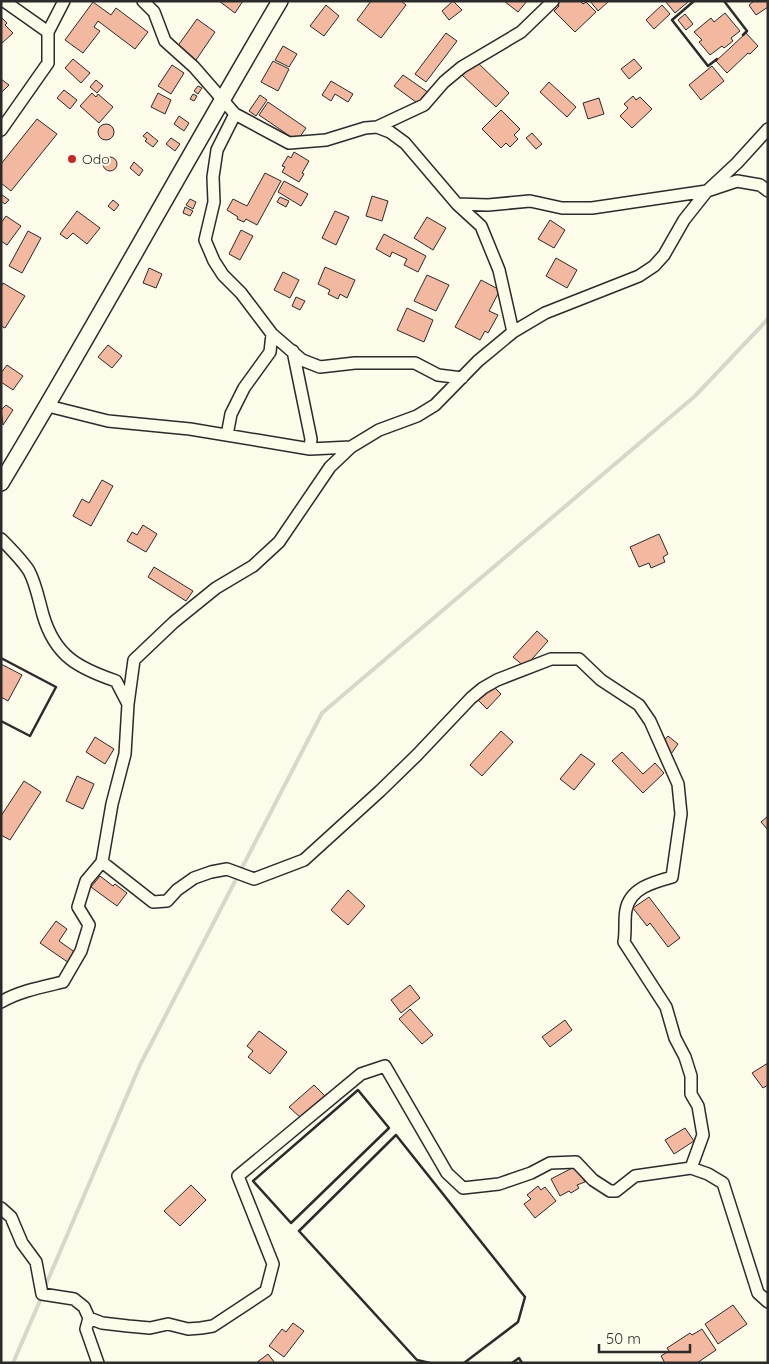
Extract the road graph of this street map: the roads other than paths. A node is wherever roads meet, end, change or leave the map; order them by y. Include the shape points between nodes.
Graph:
1 (4, 1) edge
2 (64, 1) edge
3 (143, 1) edge
4 (280, 1) edge
5 (553, 1) edge
6 (48, 32) junction
7 (222, 99) junction
8 (235, 114) junction
9 (377, 127) junction
10 (768, 129) edge
11 (1, 130) edge
12 (768, 191) edge
13 (707, 192) junction
14 (457, 204) junction
15 (513, 332) junction
16 (272, 334) junction
17 (293, 351) junction
18 (462, 378) junction
19 (48, 406) junction
20 (226, 435) junction
21 (351, 447) junction
22 (310, 449) junction
23 (1, 483) edge
24 (1, 539) edge
25 (128, 704) junction
26 (102, 862) junction
27 (1, 1002) edge
28 (692, 1168) junction
29 (1, 1208) edge
30 (768, 1302) edge
31 (89, 1318) junction
32 (98, 1363) edge

1 - 6 street
2 - 6 street
3 - 7 street via 154,12 165,42 194,67
4 - 7 street
5 - 9 street via 522,32 462,66 424,105
6 - 11 street via 48,63
7 - 8 street
7 - 19 street
8 - 9 street via 290,143 326,140
8 - 16 street via 217,150 214,202 205,240 214,261
9 - 14 street via 405,143
10 - 13 street
12 - 13 street via 760,185 737,181
13 - 14 street via 592,208 562,208 530,201
13 - 15 street via 654,266 639,276 545,313
14 - 15 street via 481,226 499,270
15 - 18 street
16 - 17 street
16 - 20 street via 270,352 244,388 231,414
17 - 18 street via 302,360 320,367 355,363 414,364 438,375
17 - 22 street
18 - 21 street via 435,406 379,430
19 - 20 street via 108,421
19 - 23 street
20 - 22 street
21 - 22 street
21 - 25 street via 330,467 279,542 253,566 216,588 174,622 134,660
24 - 25 street via 29,572 56,645 72,661 90,672 116,681
25 - 26 street via 126,754 112,804
26 - 27 street via 86,881 78,907 89,925 81,951 63,982 36,988
26 - 28 street via 153,902 166,901 194,878 211,872 228,869 254,879 304,860 380,791 483,688 551,659 579,659 601,680 639,704 678,784 681,814 672,877 636,891 626,909 624,942 666,1007 675,1038 692,1076 691,1094 698,1106 703,1135
28 - 30 street via 723,1183 758,1293
28 - 31 street via 635,1176 616,1191 610,1191 593,1180 576,1162 550,1163 531,1174 499,1184 463,1188 447,1173 385,1066 361,1074 238,1176 273,1264 266,1292 213,1326 201,1328 188,1329 168,1324 135,1327
29 - 31 street via 11,1217 22,1243 36,1262 42,1294 74,1299 84,1307
31 - 32 street via 86,1329

